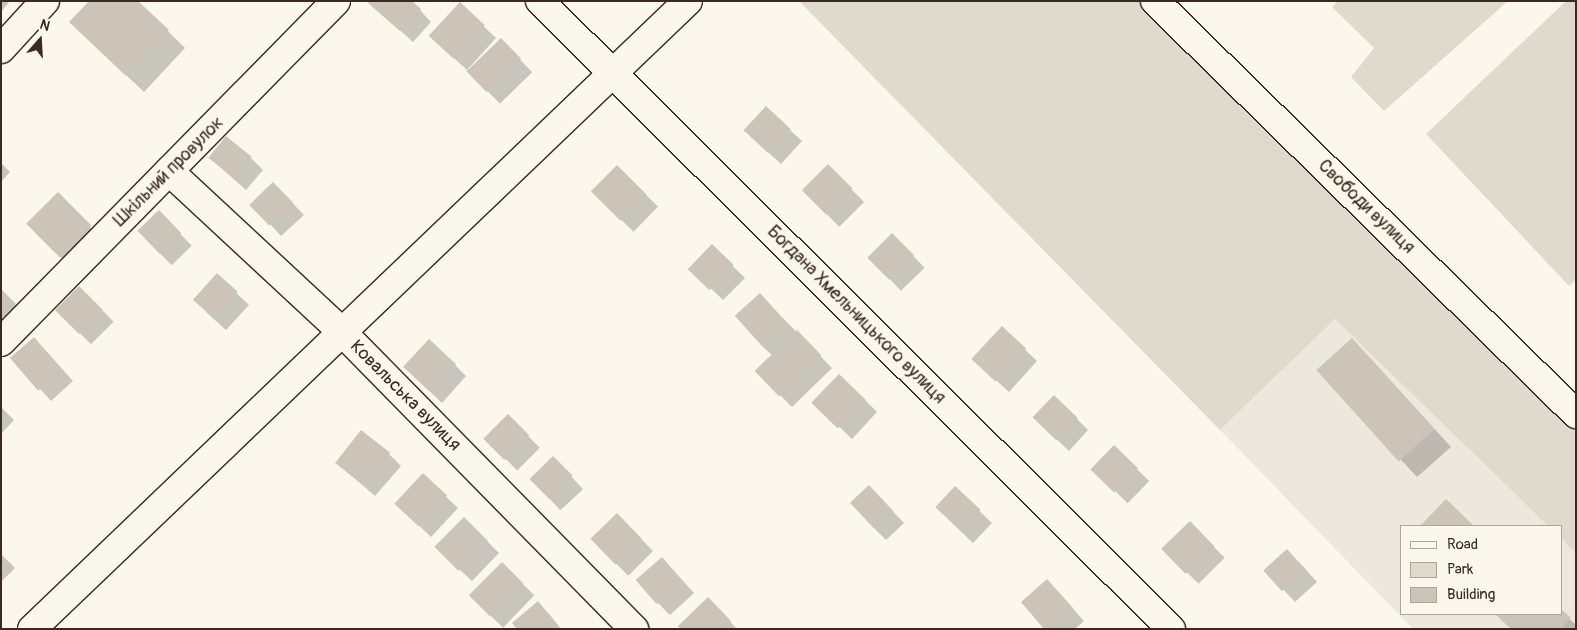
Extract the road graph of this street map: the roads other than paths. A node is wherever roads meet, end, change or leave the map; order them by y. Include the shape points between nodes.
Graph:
1 (45, 1) edge
2 (336, 1) edge
3 (540, 1) edge
4 (688, 1) edge
5 (1155, 1) edge
6 (1, 49) edge
7 (613, 73) junction
8 (169, 171) junction
9 (342, 332) junction
10 (1, 342) edge
11 (1576, 414) edge
12 (32, 629) edge
13 (634, 629) edge
14 (1171, 629) edge

1 - 6 street
2 - 8 street, Шкільний провулок
3 - 7 street, Богдана Хмельницького вулиця
4 - 7 street
5 - 11 street, Свободи вулиця
7 - 9 street
7 - 14 street, Богдана Хмельницького вулиця
8 - 9 street, Ковальська вулиця
8 - 10 street, Шкільний провулок
9 - 12 street
9 - 13 street, Ковальська вулиця

